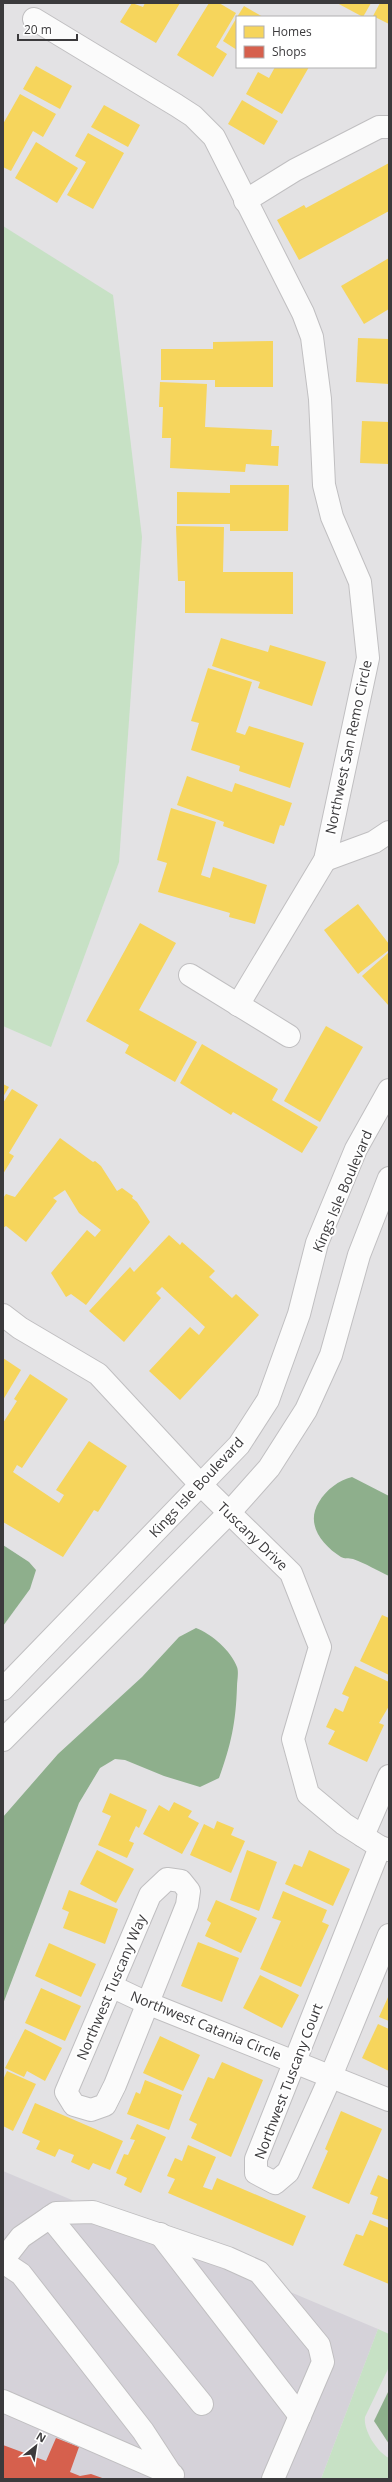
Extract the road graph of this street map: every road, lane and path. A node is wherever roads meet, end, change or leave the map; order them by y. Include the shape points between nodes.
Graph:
1 (34, 19) dead end
2 (389, 126) edge
3 (245, 201) junction
4 (389, 832) edge
5 (325, 860) junction
6 (190, 975) dead end
7 (238, 1005) junction
8 (289, 1036) dead end
9 (389, 1090) edge
10 (389, 1178) edge
11 (3, 1315) edge
12 (200, 1484) junction
13 (229, 1513) junction
14 (3, 1690) edge
15 (3, 1740) edge
16 (389, 1776) edge
17 (377, 1844) edge
18 (389, 1935) edge
19 (111, 1986) junction
20 (147, 2003) junction
21 (295, 2061) junction
22 (331, 2076) junction
23 (389, 2100) edge
24 (50, 2217) junction
25 (160, 2234) junction
26 (3, 2261) edge
27 (3, 2401) edge
28 (202, 2404) dead end
29 (300, 2416) junction
30 (175, 2477) edge
31 (273, 2479) edge

1 - 3 street, Northwest San Remo Circle via 193,116 214,137
2 - 3 street via 379,127 295,170
3 - 5 street, Northwest San Remo Circle via 303,313 312,337 320,399 324,485 332,517 360,582 368,658
4 - 5 street, Northwest San Remo Circle via 374,842
5 - 7 street, Northwest San Remo Circle
6 - 7 street
7 - 8 street
9 - 12 street, Kings Isle Boulevard via 356,1149 317,1243 299,1314 268,1400 239,1445
10 - 13 street via 359,1255 331,1355 306,1410 269,1468
11 - 12 street, Tuscany Drive via 20,1328 98,1374
12 - 13 street, Tuscany Drive
12 - 14 street, Kings Isle Boulevard
13 - 15 street
13 - 17 street, Tuscany Drive via 291,1573 320,1647 293,1739 308,1794 344,1824
16 - 17 street, Northwest Tuscany Court
17 - 21 street, Northwest Tuscany Court
18 - 22 street, Northwest Tuscany Court
19 - 20 street, Northwest Catania Circle
19 - 20 street, Northwest Tuscany Way via 150,1895 167,1879 181,1881 189,1890 187,1905
19 - 20 street, Northwest Tuscany Way via 66,2092 74,2105 92,2110 105,2105
20 - 21 street, Northwest Catania Circle
21 - 22 street, Northwest Catania Circle
21 - 22 street, Northwest Tuscany Court via 256,2159 256,2173 275,2183 288,2172
22 - 23 street, Northwest Catania Circle
24 - 25 street via 56,2213 92,2212
24 - 26 street via 21,2237
24 - 28 street
25 - 29 street
25 - 29 street via 259,2272 319,2344 323,2362
26 - 30 street via 21,2274 143,2431
27 - 30 street
29 - 31 street

